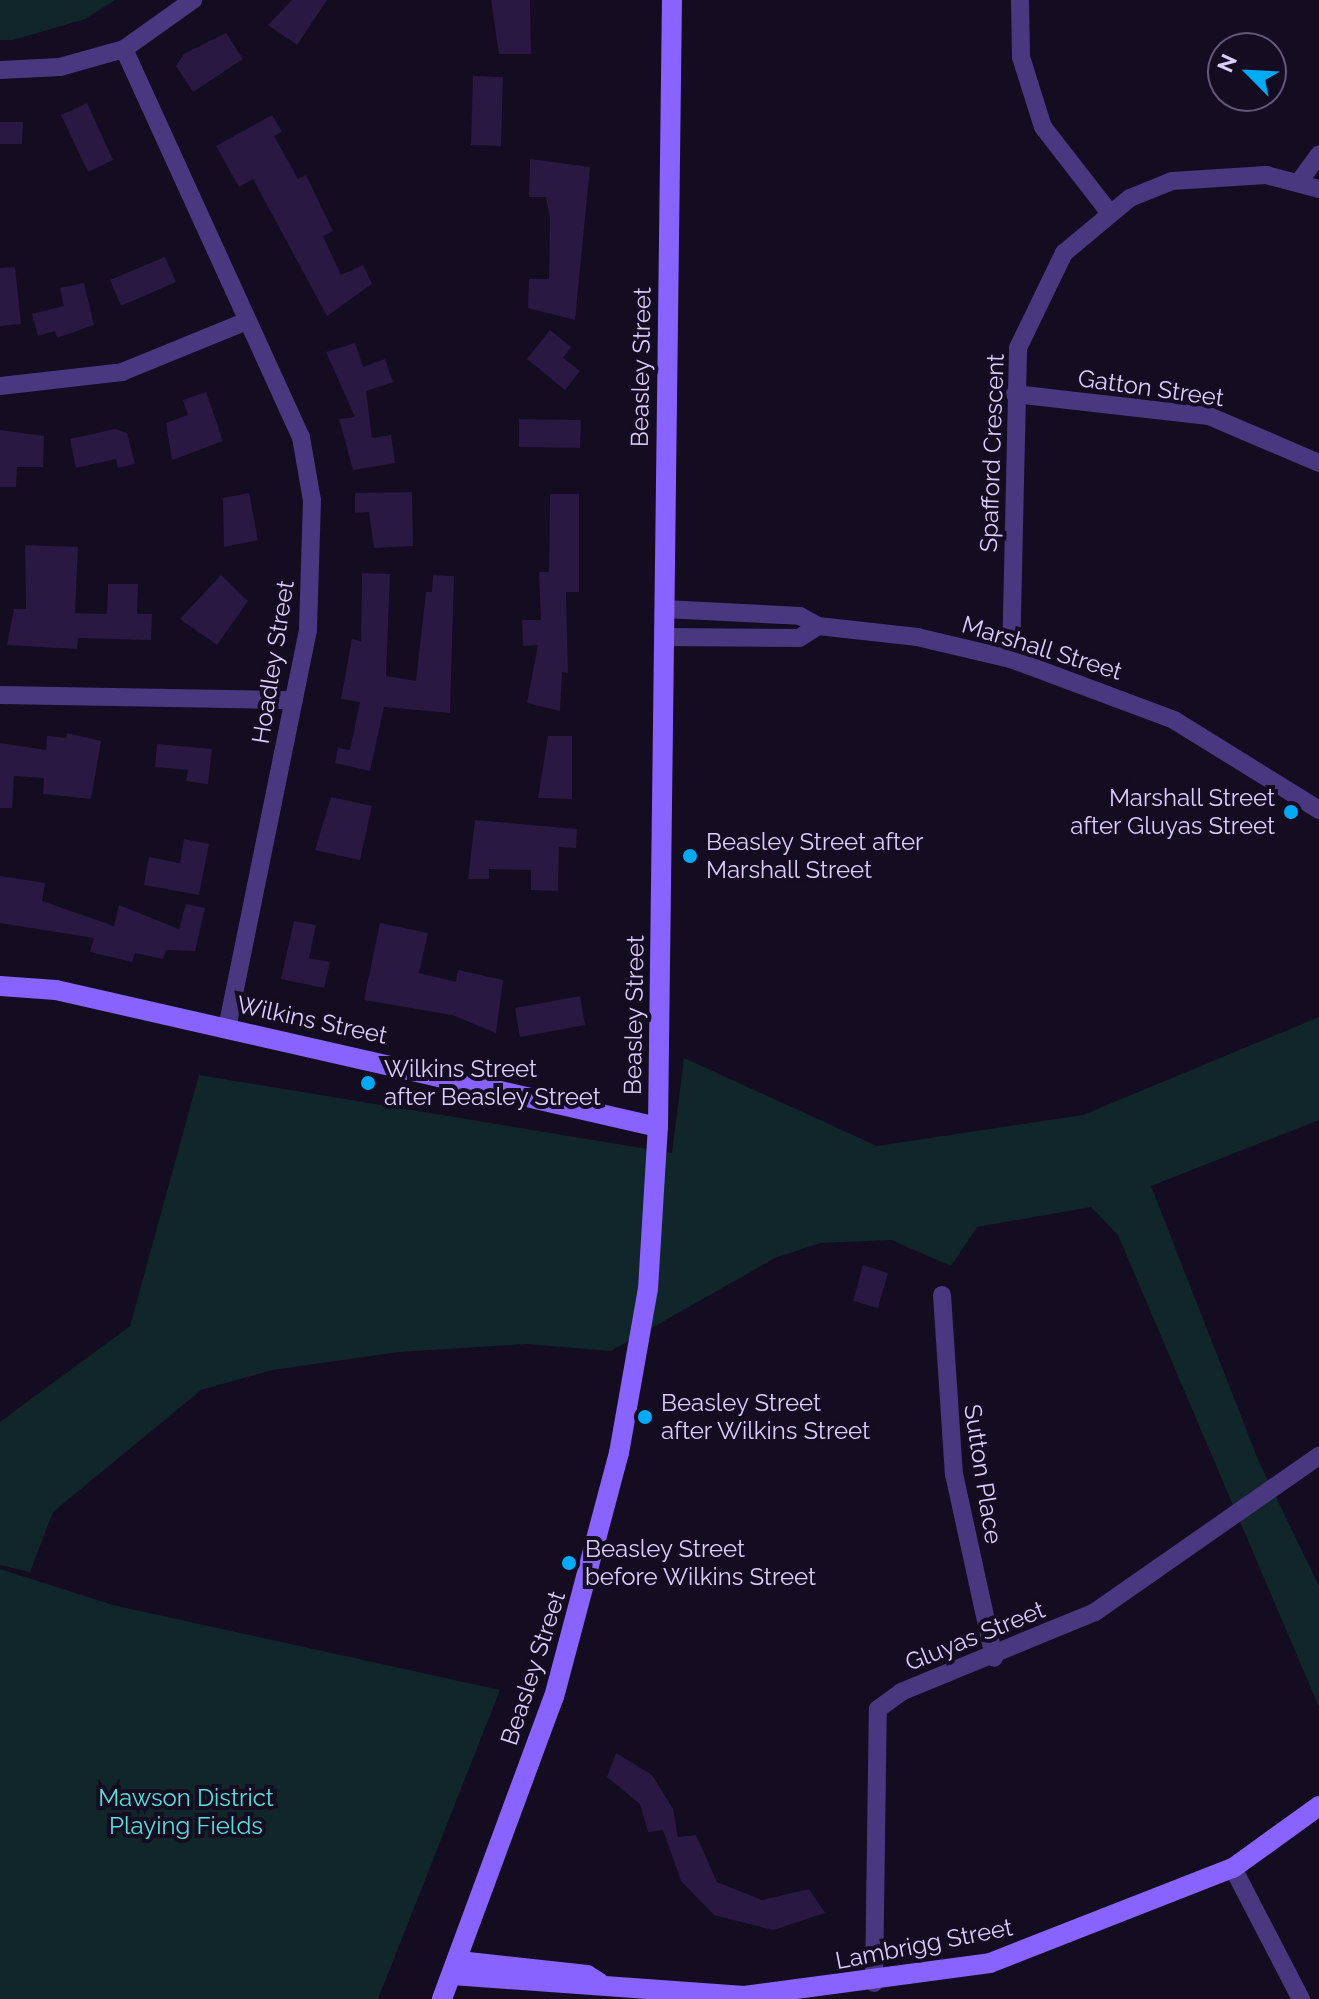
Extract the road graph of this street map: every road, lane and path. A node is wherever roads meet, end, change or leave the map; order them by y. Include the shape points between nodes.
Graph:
1 (193, 0) edge
2 (672, 0) edge
3 (1020, 0) edge
4 (124, 49) junction
5 (0, 70) edge
6 (1319, 154) edge
7 (1299, 182) junction
8 (1319, 189) edge
9 (1109, 212) junction
10 (247, 321) junction
11 (0, 386) edge
12 (1015, 394) junction
13 (1319, 463) edge
14 (664, 609) junction
15 (818, 626) junction
16 (664, 637) junction
17 (1011, 659) junction
18 (0, 695) edge
19 (294, 700) junction
20 (1319, 810) edge
21 (0, 986) edge
22 (227, 1028) junction
23 (658, 1127) junction
24 (942, 1295) dead end
25 (1319, 1456) edge
26 (994, 1658) junction
27 (1319, 1806) edge
28 (1233, 1868) junction
29 (456, 1968) junction
30 (874, 1983) junction
31 (744, 1997) edge
32 (442, 1999) edge
33 (1301, 1999) edge

1 - 4 street
2 - 14 main road, Beasley Street
3 - 9 street via 1021,57 1043,127
4 - 5 street via 60,67
4 - 10 street, Hoadley Street
6 - 7 street
7 - 8 street, Spafford Crescent
7 - 9 street, Spafford Crescent via 1221,174 1172,181
9 - 12 street, Spafford Crescent via 1064,253 1043,286 1018,348
10 - 11 street via 122,372
10 - 19 street, Hoadley Street via 301,437 312,501 308,630
12 - 13 street, Gatton Street via 1209,416 1255,430
12 - 17 street, Spafford Crescent
14 - 15 street, Marshall Street via 800,616
14 - 16 main road, Beasley Street
15 - 16 street, Marshall Street via 799,638
15 - 17 street, Marshall Street via 917,637
16 - 23 main road, Beasley Street
17 - 20 street, Marshall Street via 1174,720
18 - 19 street
19 - 22 street, Hoadley Street
21 - 22 main road, Wilkins Street via 56,990
22 - 23 main road, Wilkins Street
23 - 29 main road, Beasley Street via 648,1289 596,1553 554,1697
24 - 26 street, Sutton Place via 954,1474
25 - 26 street, Gluyas Street via 1152,1577
26 - 30 street, Gluyas Street via 901,1692 878,1709
27 - 28 main road, Lambrigg Street
28 - 30 main road, Lambrigg Street via 990,1963
28 - 33 street
29 - 31 main road, Lambrigg Street via 584,1989 600,1983
29 - 32 main road, Beasley Street
30 - 31 main road, Lambrigg Street

